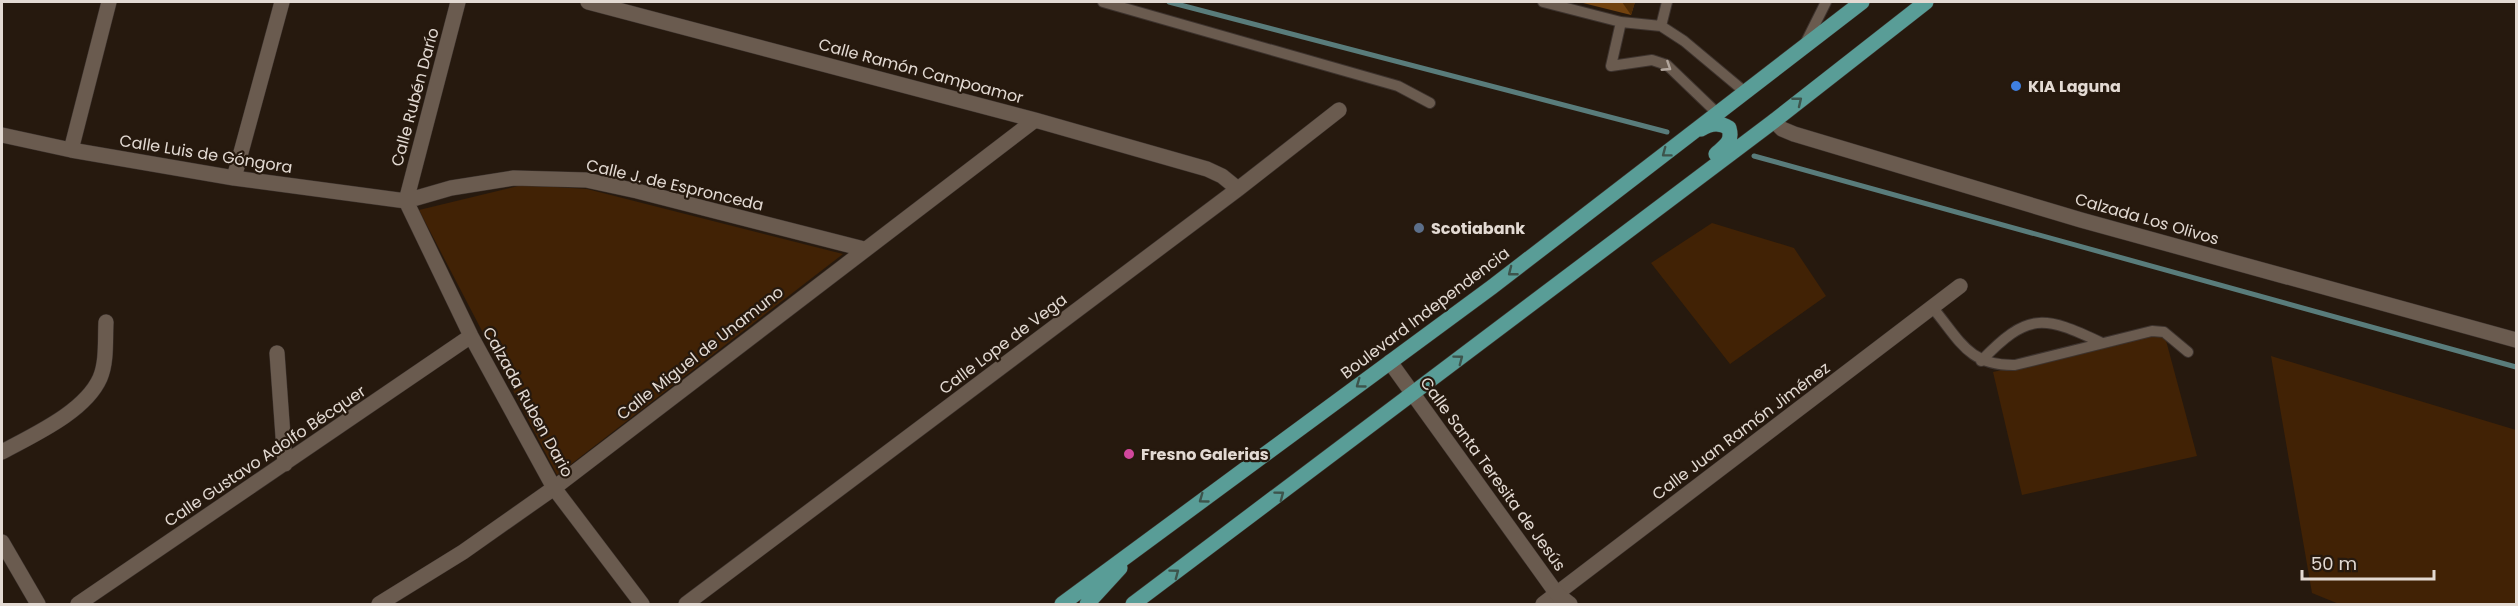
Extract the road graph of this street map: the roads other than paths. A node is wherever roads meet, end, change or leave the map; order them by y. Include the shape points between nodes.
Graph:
1 (109, 2) edge
2 (282, 2) edge
3 (458, 2) edge
4 (588, 2) edge
5 (1103, 2) edge
6 (1543, 2) edge
7 (1667, 2) edge
8 (1826, 2) edge
9 (1862, 2) edge
10 (1926, 2) edge
11 (1621, 22) junction
12 (1661, 26) junction
13 (1803, 47) junction
14 (1745, 92) junction
15 (1431, 103) dead end
16 (1339, 110) dead end
17 (1716, 113) junction
18 (1035, 120) junction
19 (1774, 120) junction
20 (1692, 134) junction
21 (2, 135) edge
22 (71, 150) junction
23 (234, 178) junction
24 (1238, 189) junction
25 (406, 201) junction
26 (1630, 229) junction
27 (864, 249) junction
28 (1960, 286) dead end
29 (1932, 307) junction
30 (106, 322) dead end
31 (471, 336) junction
32 (2517, 340) edge
33 (2102, 343) junction
34 (2188, 352) dead end
35 (277, 354) dead end
36 (1981, 361) junction
37 (1390, 362) junction
38 (1413, 395) junction
39 (2, 452) edge
40 (285, 464) junction
41 (554, 488) junction
42 (2, 542) edge
43 (1133, 551) junction
44 (1557, 594) junction
45 (38, 604) edge
46 (78, 604) edge
47 (379, 604) edge
48 (642, 604) edge
49 (686, 604) edge
50 (1062, 604) edge
51 (1087, 604) edge
52 (1133, 604) edge
53 (1543, 604) edge
54 (1570, 604) edge

1 - 22 street
2 - 23 street
3 - 25 street, Calle Rubén Darío
4 - 18 street, Calle Ramón Campoamor
5 - 15 lane via 1398,86
6 - 11 lane
7 - 12 lane
8 - 13 lane
9 - 13 main road, Boulevard Independencia
19 -> 10 main road
11 - 12 lane
11 -> 17 lane via 1611,66 1652,60 1667,65
12 - 14 lane
13 - 14 main road, Boulevard Independencia
14 - 17 main road, Boulevard Independencia
16 - 24 street, Calle Lope de Vega
17 - 20 main road, Boulevard Independencia
18 - 24 street, Calle Ramón Campoamor via 1207,169
18 - 27 street, Calle Miguel de Unamuno
19 - 26 main road
19 - 32 street, Calzada Los Olivos via 1794,134 2081,220
20 - 26 main road via 1714,124 1729,128 1731,135 1729,143
20 -> 37 main road, Boulevard Independencia
21 - 22 street, Calle Luis de Góngora
22 - 23 street, Calle Luis de Góngora
23 - 25 street, Calle Luis de Góngora
24 - 49 street, Calle Lope de Vega
25 - 27 street, Calle J. de Espronceda via 451,188 514,178 586,180
25 - 31 street, Calzada Ruben Dario
38 -> 26 main road
27 - 41 street, Calle Miguel de Unamuno
28 - 29 street, Calle Juan Ramón Jiménez
29 - 36 lane via 1966,349
29 - 44 street, Calle Juan Ramón Jiménez
30 - 39 street via 101,376 93,390 80,404
31 - 40 street, Calle Gustavo Adolfo Bécquer
31 - 41 street, Calzada Ruben Dario
33 - 34 lane via 2159,331
33 - 36 lane via 2016,365 1995,366
33 - 36 lane via 2045,321 2006,335
35 - 40 street
37 - 38 street, Calle Santa Teresita de Jesús
37 -> 43 main road, Boulevard Independencia
38 - 44 street, Calle Santa Teresita de Jesús
52 -> 38 main road
40 - 46 street, Calle Gustavo Adolfo Bécquer
41 - 47 street, Calle Miguel de Unamuno via 463,552
41 - 48 street, Calzada Ruben Dario
42 - 45 street
43 - 50 main road, Boulevard Independencia
43 - 51 main road
44 - 53 street, Calle Juan Ramón Jiménez
44 - 54 street, Calle Santa Teresita de Jesús

